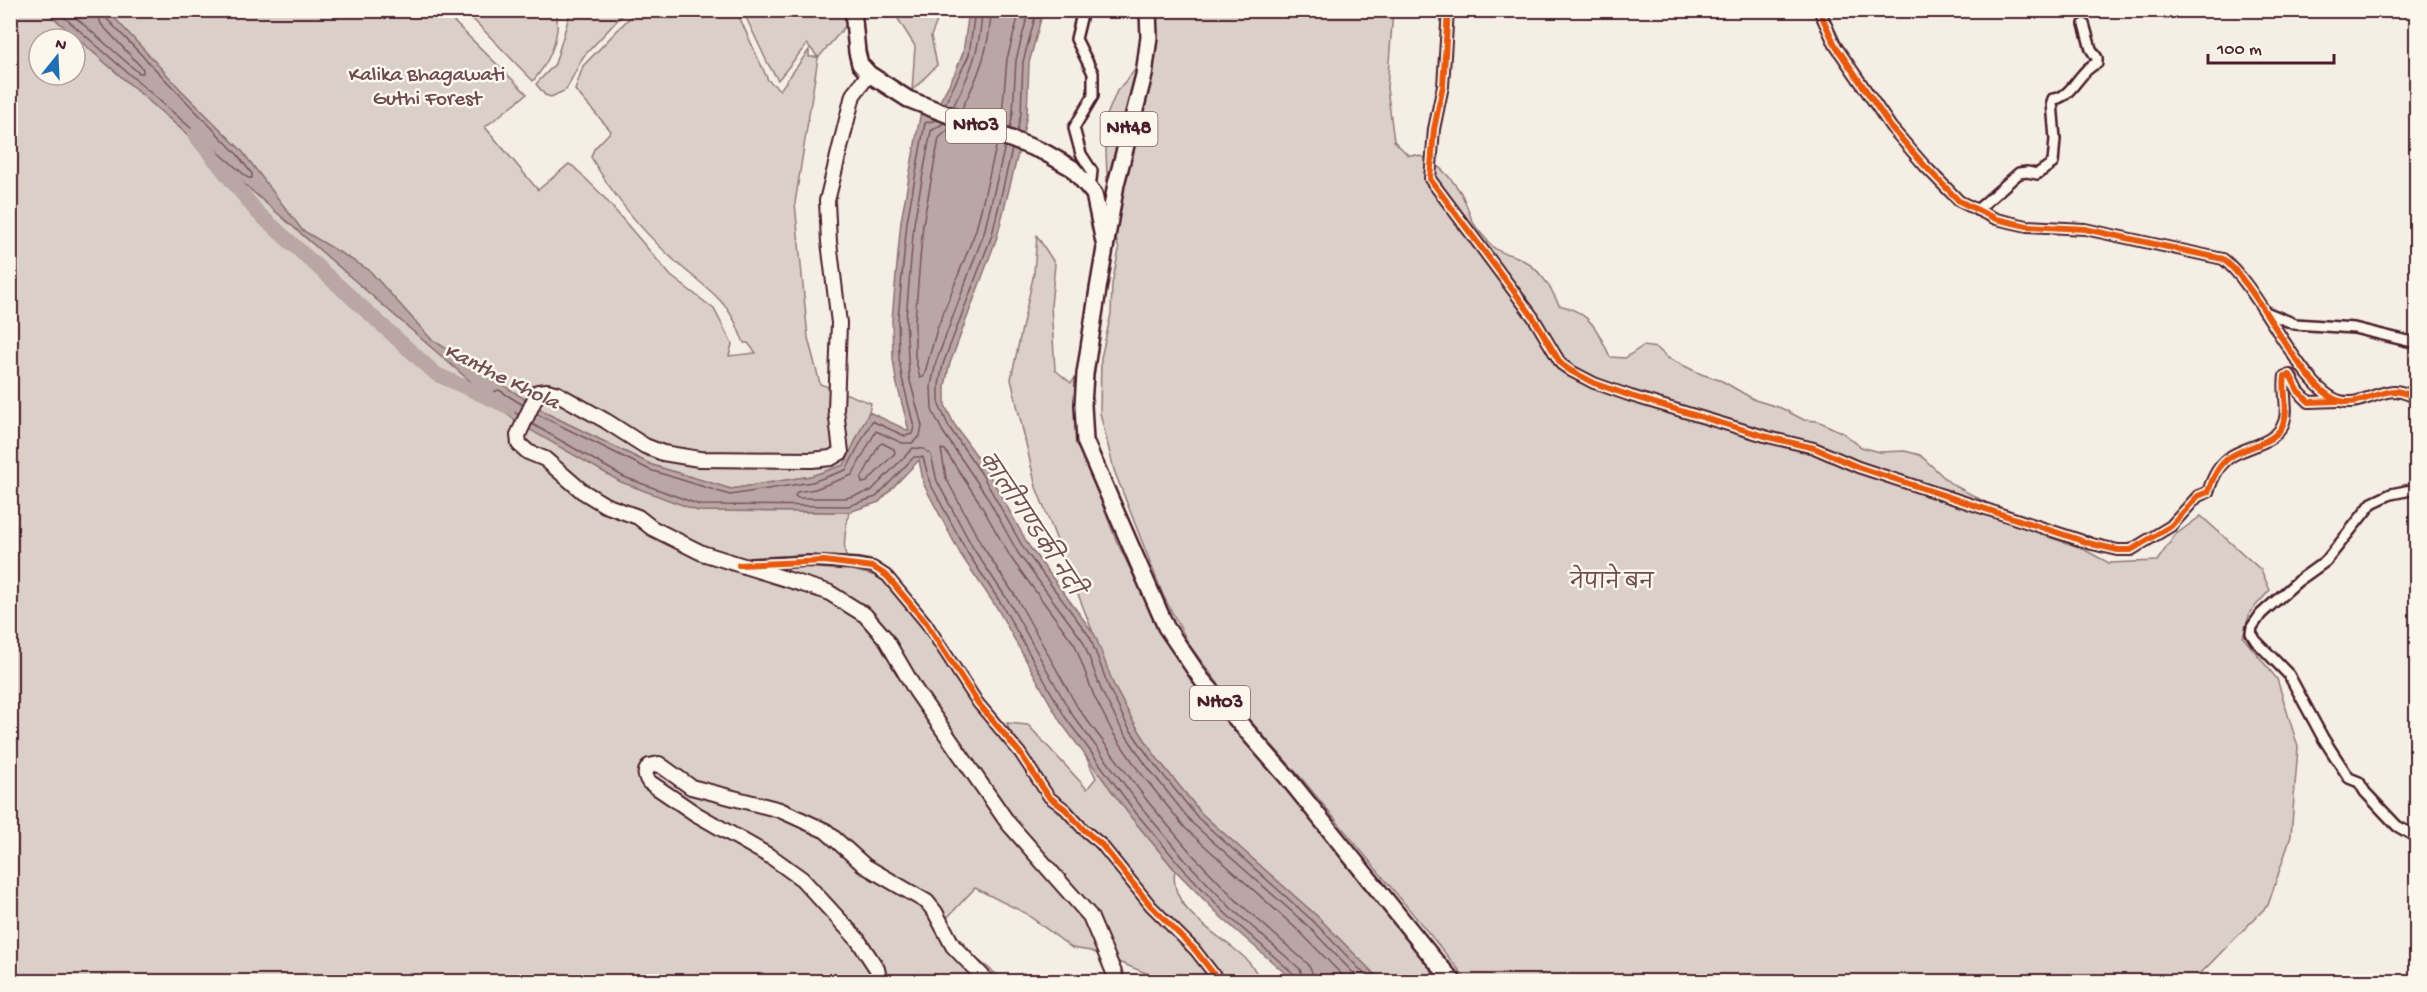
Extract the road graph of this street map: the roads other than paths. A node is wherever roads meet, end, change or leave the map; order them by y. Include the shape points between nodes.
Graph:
1 (853, 10) edge
2 (1083, 10) edge
3 (1148, 10) edge
4 (1448, 10) edge
5 (1819, 10) edge
6 (2084, 24) dead end
7 (868, 74) junction
8 (1090, 189) junction
9 (1977, 210) junction
10 (1105, 247) junction
11 (2268, 313) junction
12 (2416, 343) edge
13 (2416, 397) edge
14 (2338, 400) junction
15 (2416, 489) edge
16 (739, 565) junction
17 (2416, 837) edge
18 (880, 981) edge
19 (988, 981) edge
20 (1118, 981) edge
21 (1220, 981) edge
22 (1455, 981) edge

1 - 7 main road via 857,52
2 - 8 street via 1076,39 1093,73 1093,96 1074,128 1081,154 1092,171
3 - 10 main road, NH48 via 1144,75 1116,184
4 - 14 street via 1443,86 1430,178 1533,317 1561,363 1594,383 1814,448 1858,467 2118,550 2131,550 2171,526 2198,496 2208,492 2215,472 2223,464 2276,432 2284,422 2285,376 2290,375 2309,402
5 - 9 street via 1835,45 1891,127 1959,201
6 - 9 street via 2097,63 2088,66 2061,98 2053,99 2053,163 2037,174 2019,173
7 - 8 main road, NH03 via 908,99 1044,152 1072,168
7 - 16 main road via 853,95 827,201 839,323 836,410 841,452 831,458 812,460 699,459 663,453 547,391 538,392 518,435 519,444 528,452 545,459 572,484 605,505 638,517 702,554
8 - 10 main road, NH03
9 - 11 street via 2027,226 2085,229 2223,259 2235,268
10 - 22 main road, NH03 via 1085,374 1085,441 1166,627 1208,688 1287,777
11 - 12 street via 2295,324 2354,328
11 - 14 street via 2284,343 2314,382
13 - 14 street via 2395,391 2350,402
15 - 17 street via 2372,503 2326,561 2261,614 2251,633 2289,675 2349,778 2359,782 2397,826
16 - 20 main road via 828,592 865,615 885,638 916,691 1008,823 1090,916
16 - 21 street via 825,561 873,567 887,576 926,622 978,703 1020,753 1049,797 1101,844
18 - 19 main road via 877,969 858,940 802,879 649,782 645,777 649,766 660,764 691,787 780,810 826,831 865,866 927,902 953,946

